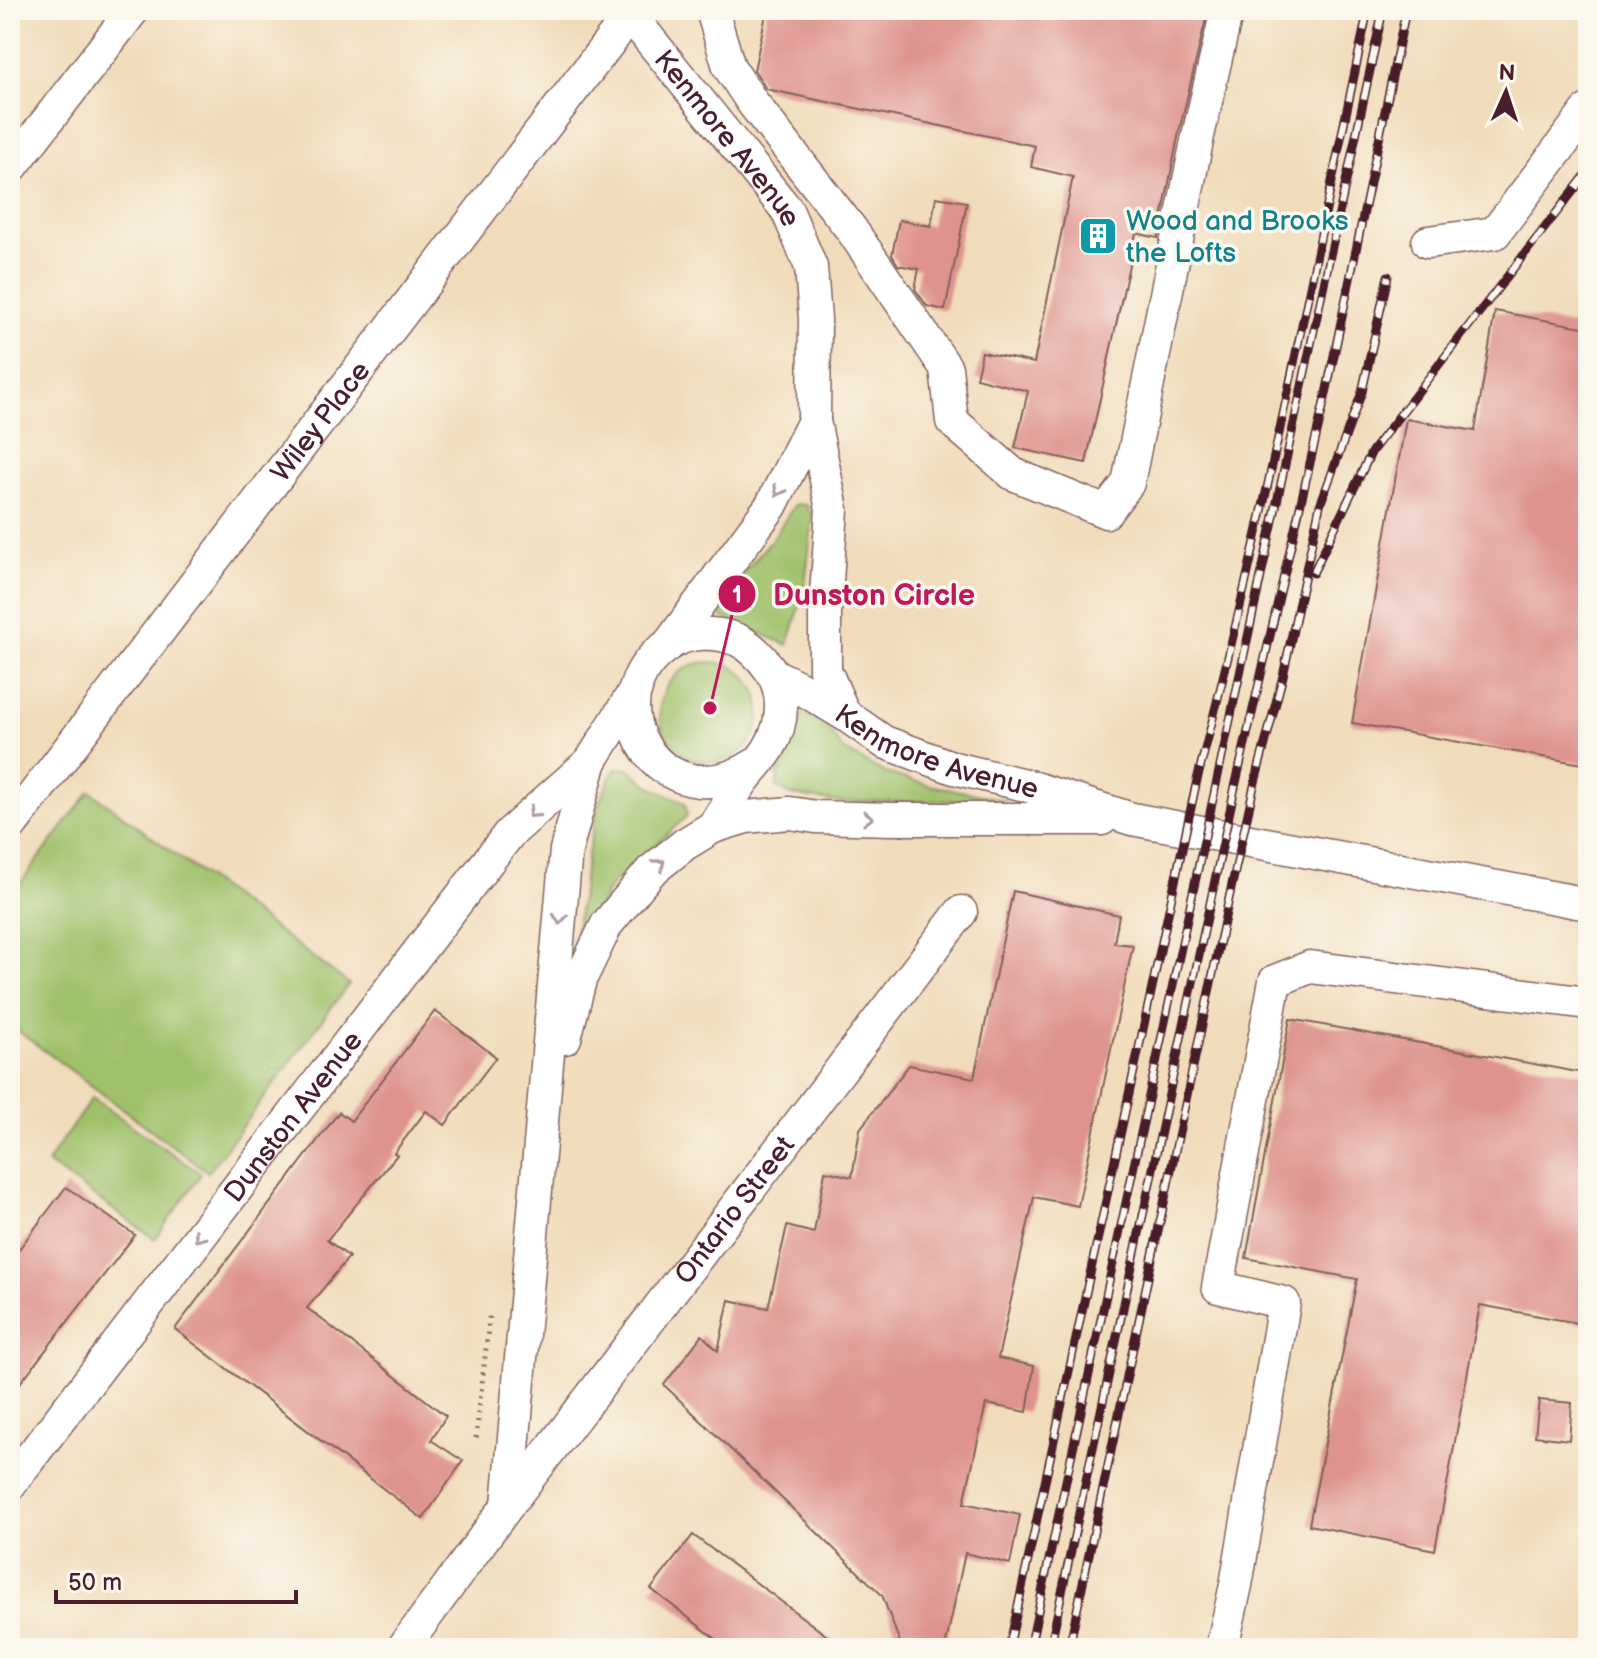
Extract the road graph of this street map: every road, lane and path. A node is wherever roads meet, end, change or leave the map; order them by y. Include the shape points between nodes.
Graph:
1 (133, 10) edge
2 (712, 10) edge
3 (1227, 10) edge
4 (631, 12) edge
5 (1588, 110) edge
6 (10, 169) edge
7 (1428, 242) dead end
8 (814, 421) junction
9 (669, 644) junction
10 (806, 669) junction
11 (636, 689) junction
12 (591, 761) junction
13 (756, 764) junction
14 (684, 778) junction
15 (733, 794) junction
16 (788, 813) junction
17 (1132, 819) junction
18 (10, 826) edge
19 (713, 827) junction
20 (1588, 904) edge
21 (961, 912) dead end
22 (1588, 1003) edge
23 (541, 1134) junction
24 (491, 1299) dead end
25 (476, 1438) dead end
26 (10, 1484) edge
27 (508, 1505) junction
28 (403, 1648) edge
29 (1222, 1648) edge

1 - 6 street
2 - 3 street via 729,67 851,229 946,368 952,421 1013,474 1106,512 1128,483
4 - 8 street, Kenmore Avenue via 787,210 811,267
4 - 18 street, Wiley Place
5 - 7 street via 1495,233
8 -> 9 street, Kenmore Avenue via 771,506
8 - 10 street, Kenmore Avenue via 832,509
9 - 10 street via 692,635 717,634
9 - 11 street via 653,657
10 - 13 street via 781,696 777,735
10 - 17 street, Kenmore Avenue via 844,714 884,742 954,768
11 - 12 street
11 - 14 street via 633,715 638,735 665,769
12 -> 23 street via 566,850
12 -> 26 street, Dunston Avenue via 509,834
13 - 14 street via 722,780
13 - 15 street
14 - 15 street
15 - 16 street
15 - 19 street
16 -> 17 street, Kenmore Avenue via 892,819
16 - 19 street
17 - 20 street, Kenmore Avenue
23 -> 19 street via 580,980 607,924 651,871
21 - 27 street, Ontario Street
22 - 29 street via 1310,967 1275,981 1218,1287 1284,1303
23 - 27 street
24 - 25 path
27 - 28 street, Ontario Street

